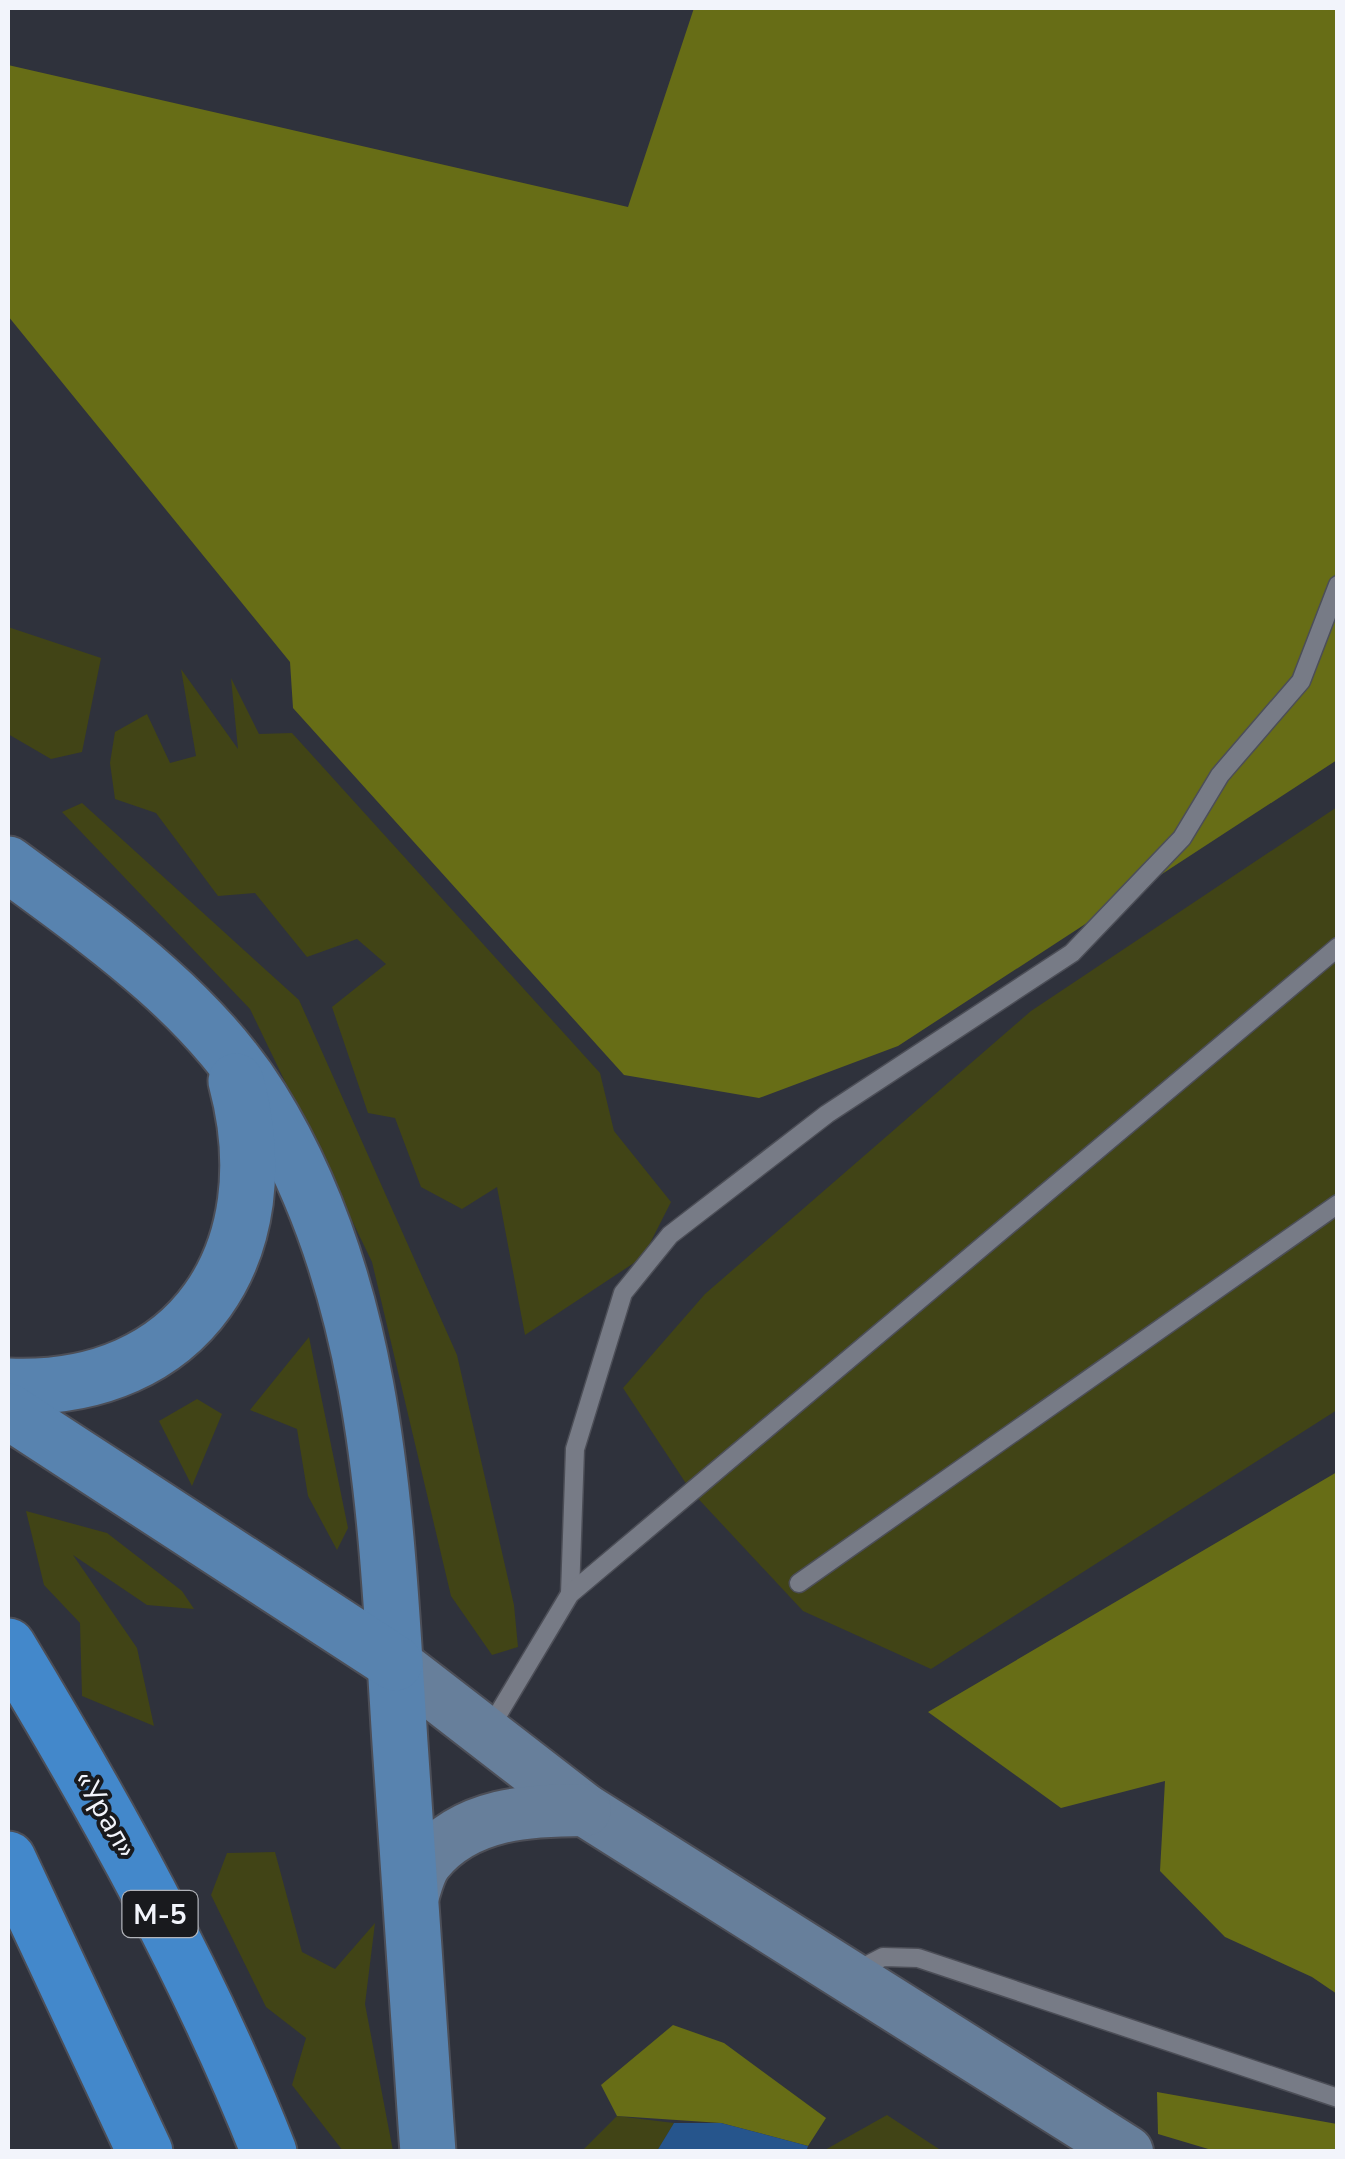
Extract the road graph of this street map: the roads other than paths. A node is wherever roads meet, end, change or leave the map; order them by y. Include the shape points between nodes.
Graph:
1 (1338, 585) edge
2 (8, 864) edge
3 (1338, 947) edge
4 (214, 1038) junction
5 (1338, 1204) edge
6 (8, 1386) edge
7 (8, 1411) edge
8 (799, 1583) dead end
9 (570, 1594) junction
10 (8, 1646) edge
11 (395, 1663) junction
12 (487, 1734) junction
13 (586, 1810) junction
14 (8, 1859) edge
15 (410, 1904) junction
16 (844, 1977) junction
17 (1338, 2098) edge
18 (145, 2152) edge
19 (269, 2152) edge
20 (428, 2152) edge
21 (1126, 2152) edge

1 - 9 lane via 1301,680 1220,775 1182,838 1072,954 827,1114 670,1235 623,1293 575,1450
2 - 4 main road via 162,982
3 - 9 lane
4 - 6 main road via 236,1083 248,1138 247,1201 235,1251 208,1300 168,1344 112,1375 56,1388
4 - 11 main road via 260,1097 331,1244 376,1446
5 - 8 lane
7 - 11 main road
9 - 12 lane
10 - 19 highway, «Урал» / М-5 via 149,1891
11 - 12 main road
11 - 15 main road
12 - 13 main road
13 - 15 main road via 500,1816 454,1835 425,1864
13 - 16 main road
14 - 18 highway
15 - 20 main road
16 - 17 lane via 882,1957 918,1958
16 - 21 main road

